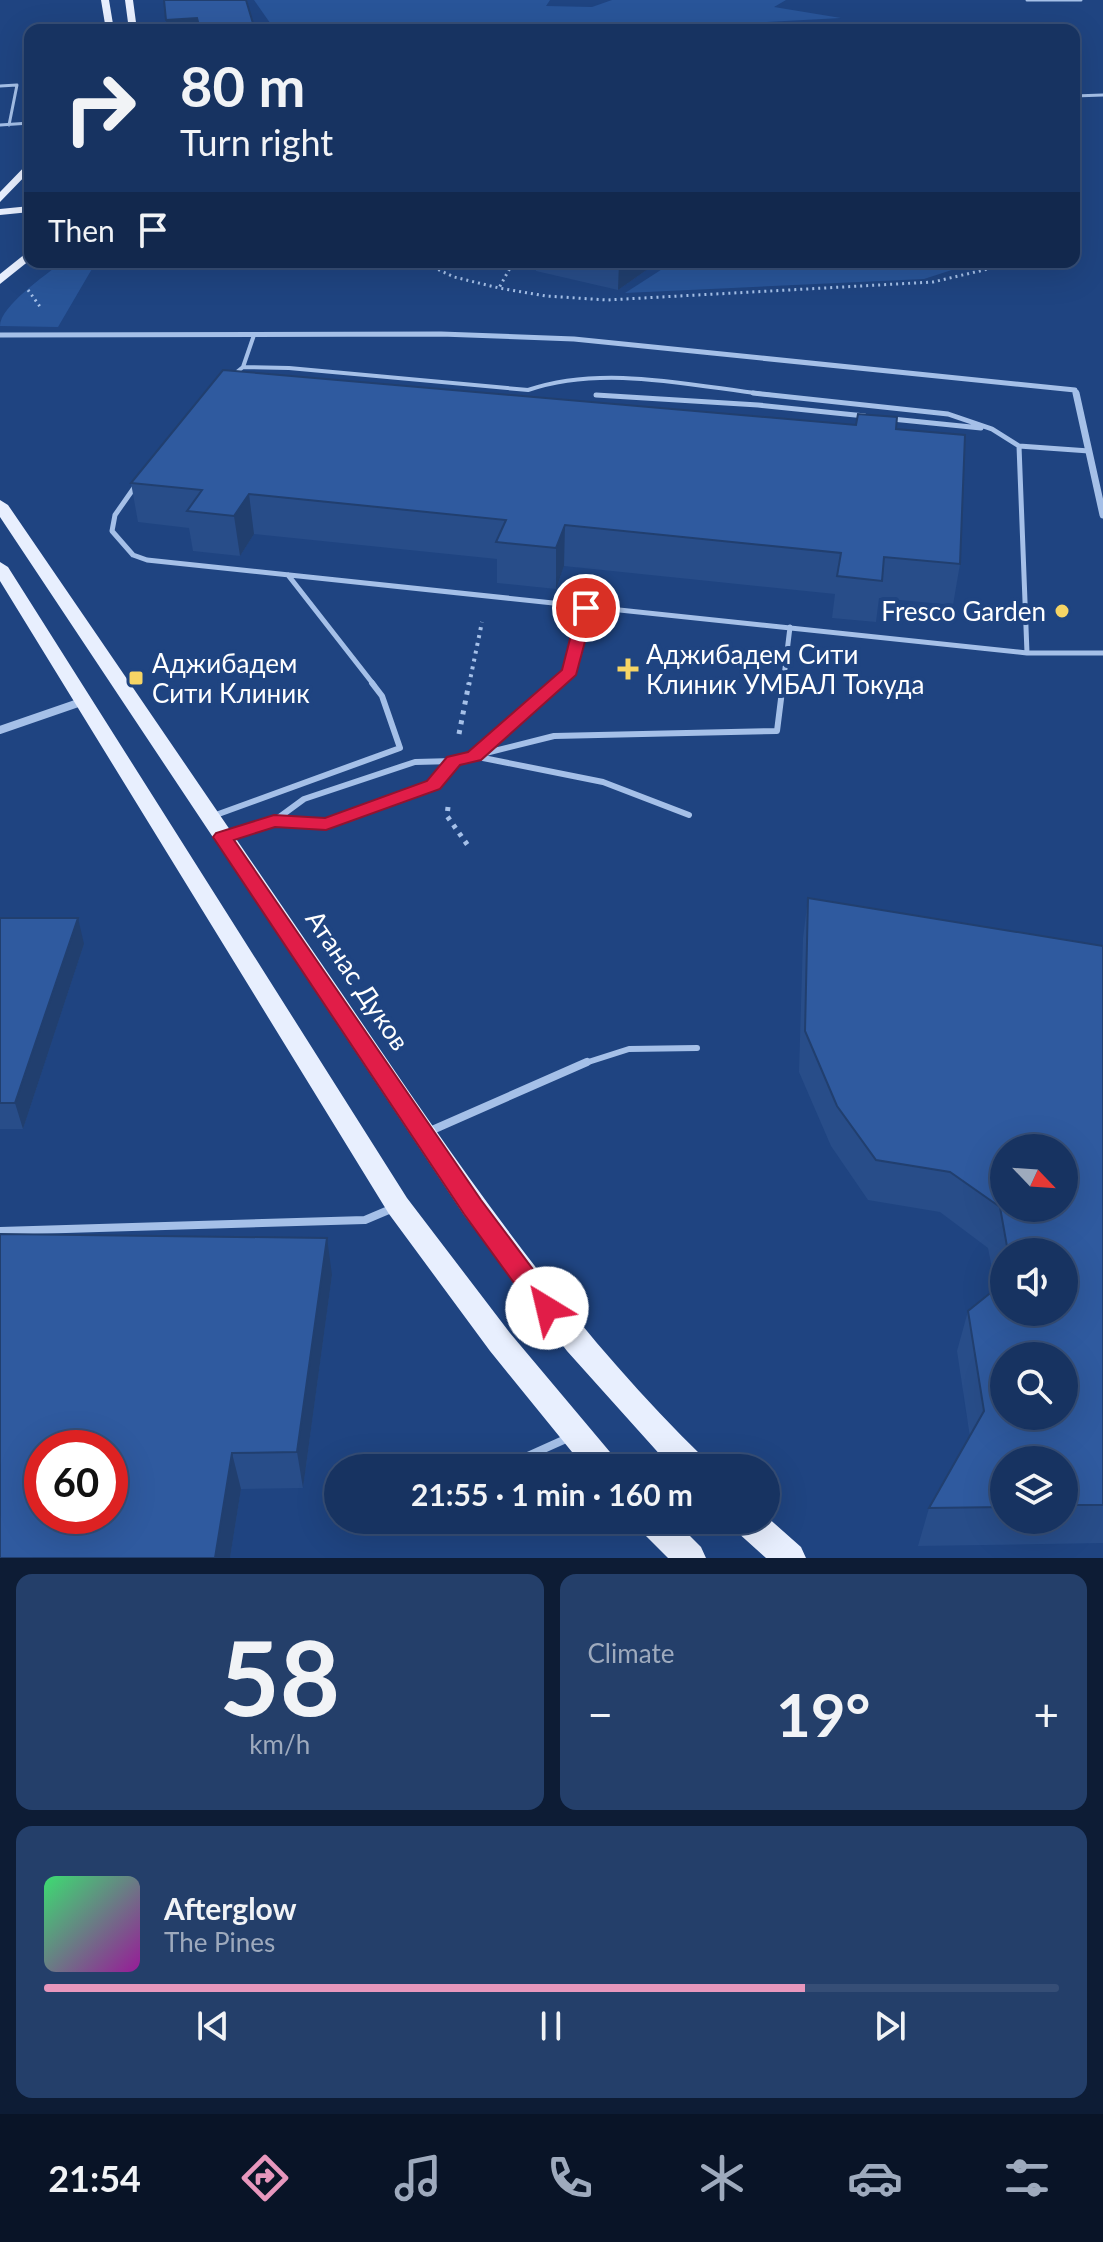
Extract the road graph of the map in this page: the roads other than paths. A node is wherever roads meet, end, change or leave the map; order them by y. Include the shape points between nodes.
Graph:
1 (105, 0) edge
2 (129, 0) edge
3 (1027, 0) edge
4 (1081, 0) edge
5 (109, 24) edge
6 (132, 24) edge
7 (0, 86) edge
8 (1103, 95) edge
9 (1080, 96) edge
10 (24, 124) edge
11 (0, 125) edge
12 (9, 125) junction
13 (24, 171) edge
14 (0, 199) edge
15 (24, 210) edge
16 (0, 212) edge
17 (24, 259) edge
18 (0, 280) edge
19 (0, 335) edge
20 (254, 335) junction
21 (243, 367) junction
22 (224, 382) edge
23 (596, 395) dead end
24 (867, 416) edge
25 (883, 418) edge
26 (992, 429) junction
27 (1019, 446) junction
28 (1089, 451) junction
29 (143, 477) edge
30 (0, 505) edge
31 (1103, 515) edge
32 (0, 567) edge
33 (288, 575) junction
34 (586, 608) junction
35 (790, 627) junction
36 (1027, 653) junction
37 (1103, 653) edge
38 (85, 701) junction
39 (0, 730) edge
40 (474, 756) junction
41 (454, 761) junction
42 (689, 815) dead end
43 (274, 821) junction
44 (216, 827) junction
45 (697, 1048) dead end
46 (423, 1134) junction
47 (398, 1206) junction
48 (0, 1231) edge
49 (575, 1435) junction
50 (532, 1454) edge
51 (592, 1454) edge
52 (679, 1454) edge
53 (666, 1534) edge
54 (763, 1534) edge
55 (690, 1558) edge
56 (790, 1558) edge

1 - 5 main road
2 - 6 main road
3 - 4 lane
7 - 12 lane via 17,85
8 - 9 lane
10 - 12 lane
11 - 12 lane
13 - 14 main road
15 - 16 main road
17 - 18 main road
19 - 20 street
20 - 21 lane
20 - 28 street via 574,339 1075,390
21 - 22 lane
21 - 26 lane via 528,390 601,376 948,414
23 - 24 lane
25 - 26 lane
26 - 27 lane
27 - 28 lane
27 - 36 lane
28 - 31 street
29 - 33 lane via 115,515 112,531 133,555
30 - 44 main road, Атанас Дуков
32 - 38 main road
33 - 34 lane
33 - 44 lane via 382,696 400,748
34 - 35 lane
34 - 40 lane via 570,672
35 - 36 lane
35 - 40 lane via 777,731 554,736
36 - 37 lane
38 - 39 street
38 - 47 main road
40 - 41 lane
40 - 42 lane via 603,782
41 - 43 lane via 415,762 360,780 304,799
41 - 43 lane via 433,785 326,824
43 - 44 lane
44 - 46 main road, Атанас Дуков
45 - 46 lane via 629,1049 592,1060
46 - 52 main road, Атанас Дуков via 547,1308
47 - 48 lane via 365,1220
47 - 49 main road
49 - 50 lane
49 - 51 main road
53 - 55 main road
54 - 56 main road

